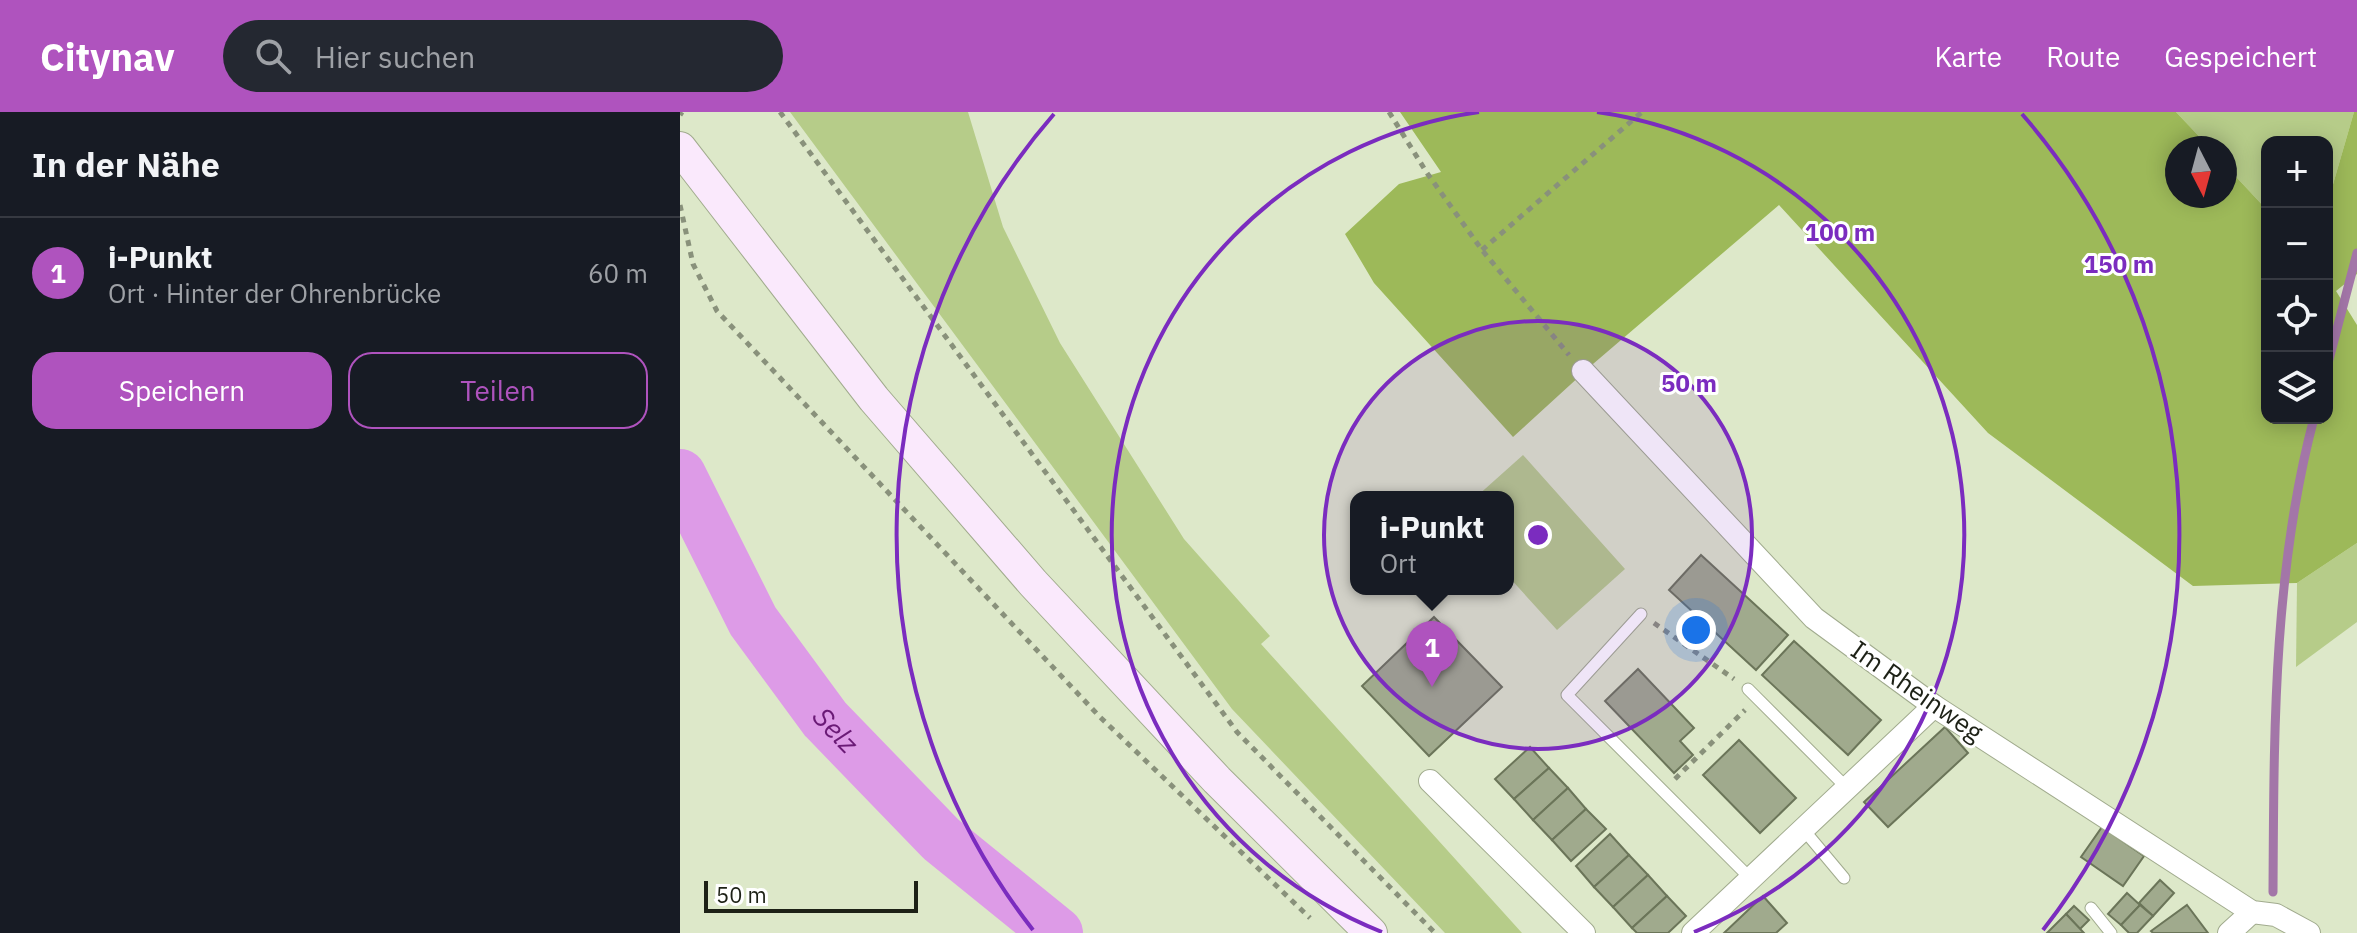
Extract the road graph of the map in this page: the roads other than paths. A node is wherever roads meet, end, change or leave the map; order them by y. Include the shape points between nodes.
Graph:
1 (680, 148) edge
2 (1583, 371) road end
3 (1641, 614) road end
4 (1748, 689) road end
5 (1934, 706) junction
6 (1430, 781) dead end
7 (1847, 788) junction
8 (1803, 829) junction
9 (1844, 878) dead end
10 (1751, 879) junction
11 (2091, 908) dead end
12 (2252, 912) junction
13 (1371, 933) edge
14 (1584, 933) edge
15 (1693, 933) edge
16 (2111, 933) edge
17 (2229, 933) edge
18 (2309, 933) edge

1 - 13 main road via 874,399 1033,583 1217,780
2 - 5 street, Im Rheinweg via 1814,618
3 - 10 lane via 1567,695
4 - 7 lane
5 - 7 street
5 - 12 street, Im Rheinweg
6 - 14 street
7 - 8 street
8 - 9 lane
8 - 10 street
10 - 15 street
11 - 16 lane
12 - 17 street
12 - 18 street, Im Rheinweg via 2276,915

